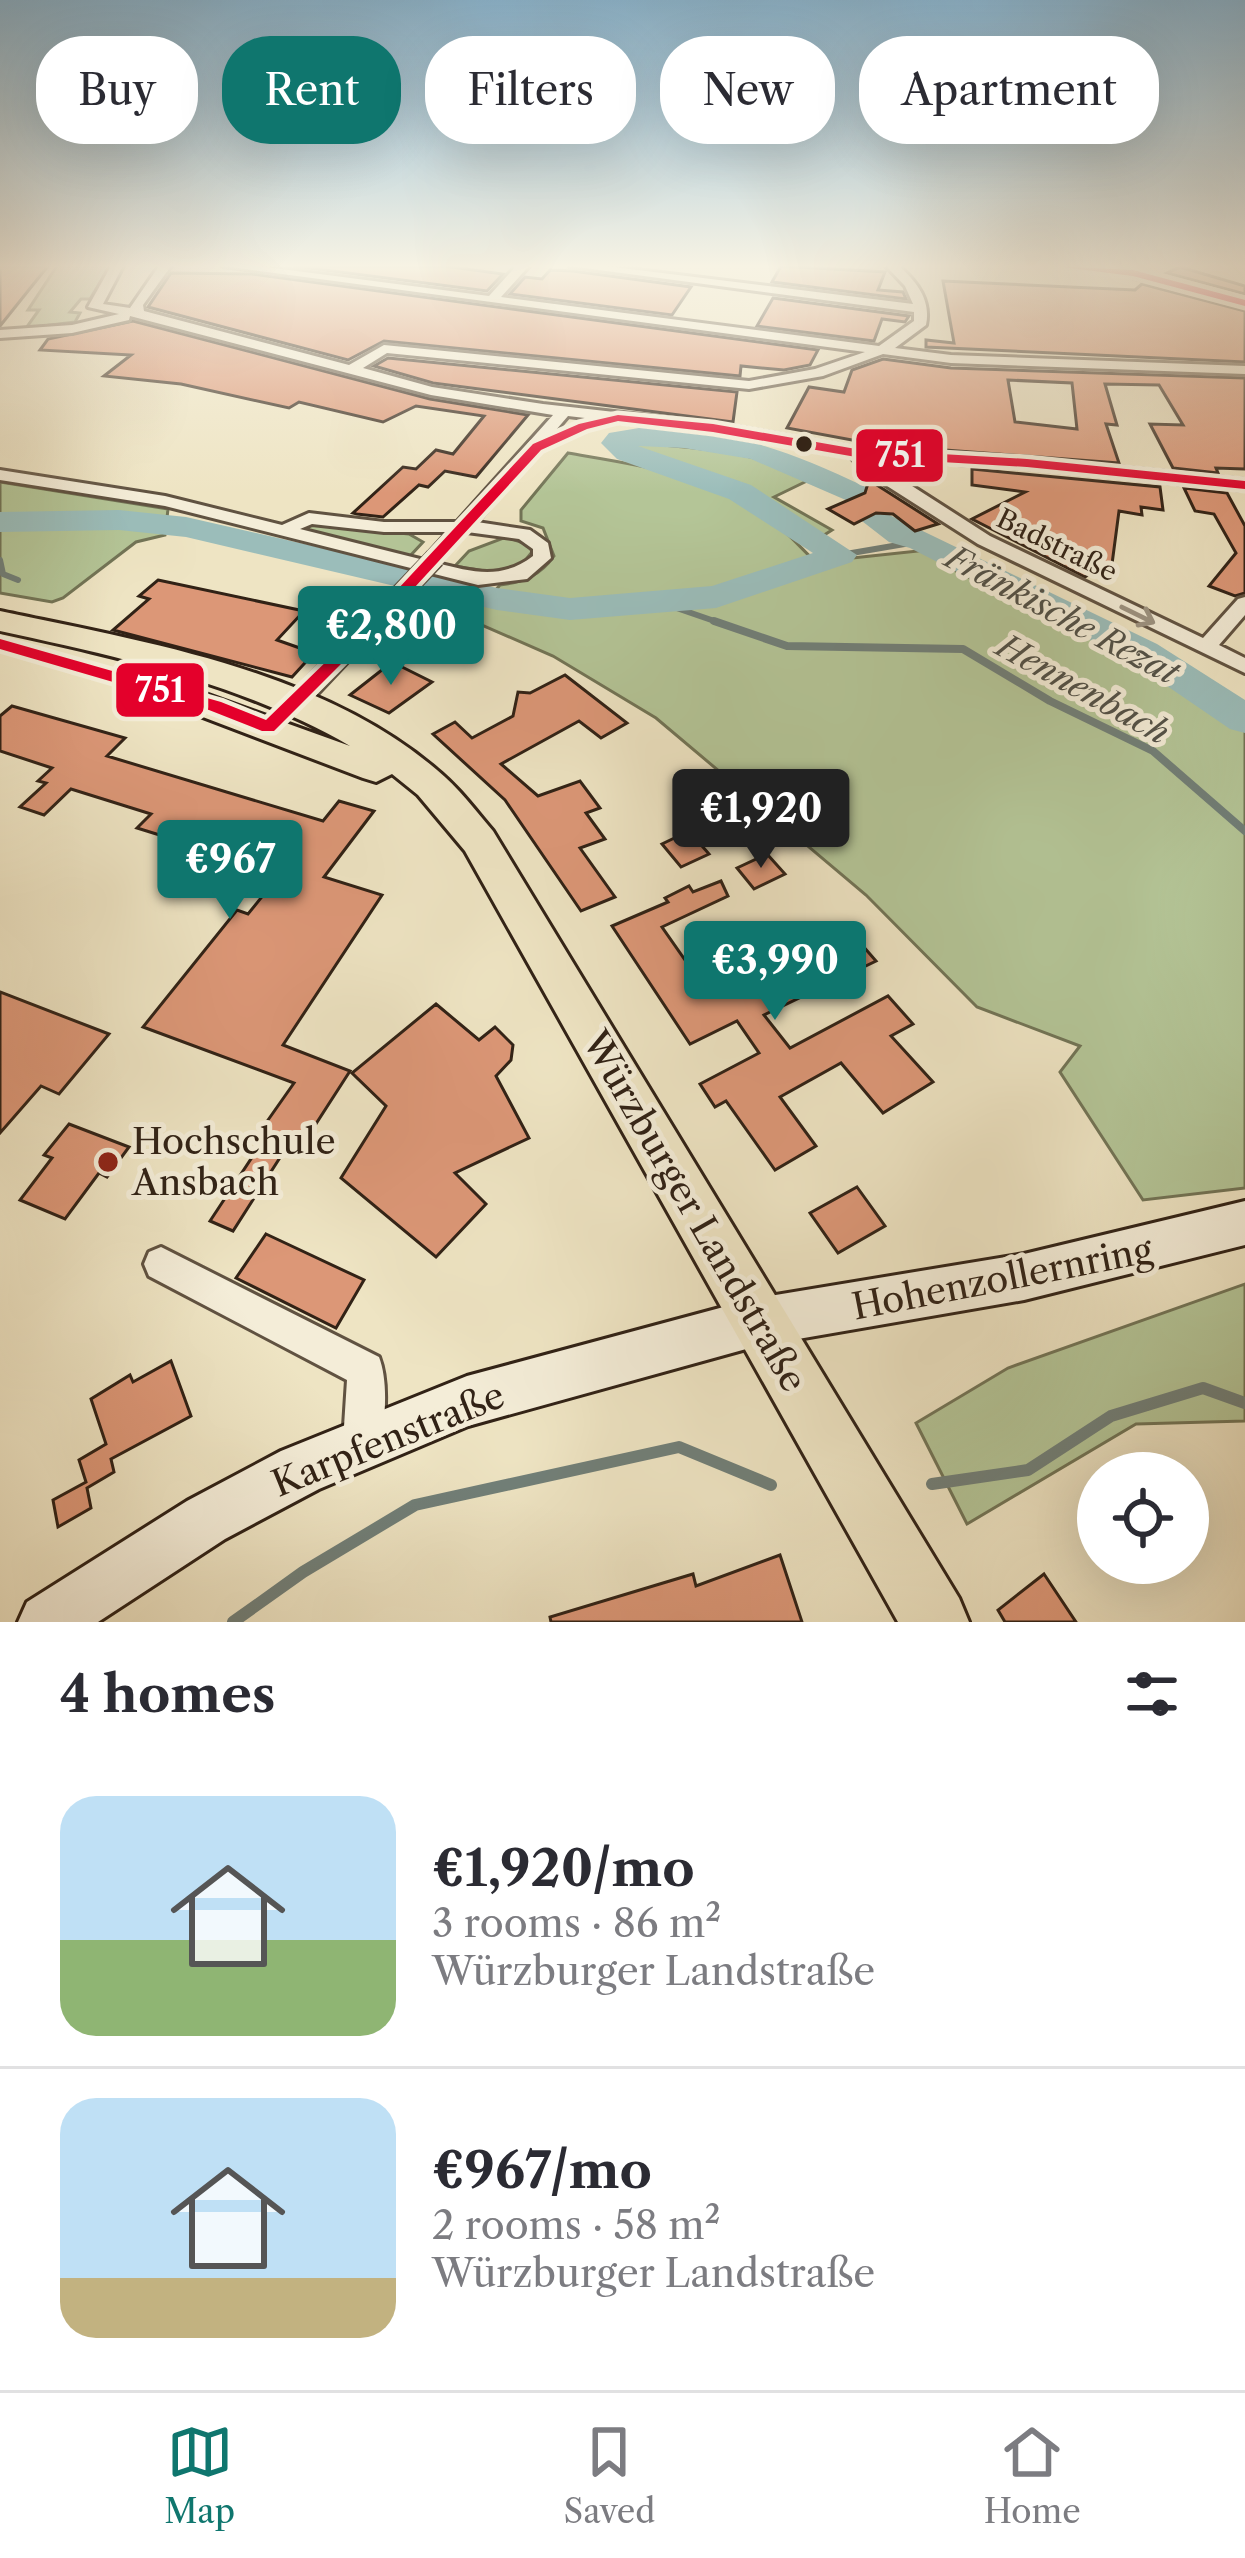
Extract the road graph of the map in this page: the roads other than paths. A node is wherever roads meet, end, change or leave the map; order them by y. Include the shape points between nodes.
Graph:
1 (245, 342) edge
2 (816, 342) edge
3 (894, 342) edge
4 (882, 350) junction
5 (350, 370) junction
6 (1245, 370) edge
7 (563, 412) junction
8 (618, 418) junction
9 (536, 447) junction
10 (856, 453) junction
11 (0, 475) edge
12 (1238, 485) edge
13 (1245, 510) edge
14 (463, 528) junction
15 (285, 530) junction
16 (1245, 603) edge
17 (0, 621) edge
18 (0, 644) edge
19 (1205, 647) junction
20 (1245, 666) edge
21 (282, 715) junction
22 (1245, 1223) edge
23 (161, 1264) dead end
24 (757, 1322) junction
25 (362, 1442) junction
26 (47, 1622) edge
27 (935, 1622) edge

1 - 5 street
2 - 4 street
3 - 4 street
4 - 5 street via 749,385 384,349
4 - 6 street via 1024,364
5 - 7 street
7 - 8 street
7 - 9 street
8 - 9 street
8 - 10 street
9 - 14 street
10 - 12 street
10 -> 19 street, Badstraße via 984,540
11 - 15 street via 113,490
12 - 13 street
14 - 15 street via 309,518
14 - 15 street via 524,534 542,547 542,558 520,575 478,578
14 - 21 street, bridge
16 - 19 street
17 - 21 main road via 142,657
18 - 21 main road via 215,706
19 - 20 street, Badstraße
21 - 24 main road, Würzburger Landstraße via 446,807 479,841
22 - 24 main road, Hohenzollernring via 1024,1277
23 - 25 street via 366,1370
24 - 25 main road, Karpfenstraße via 529,1382
24 - 27 main road, Würzburger Landstraße
25 - 26 main road, Karpfenstraße via 206,1520

